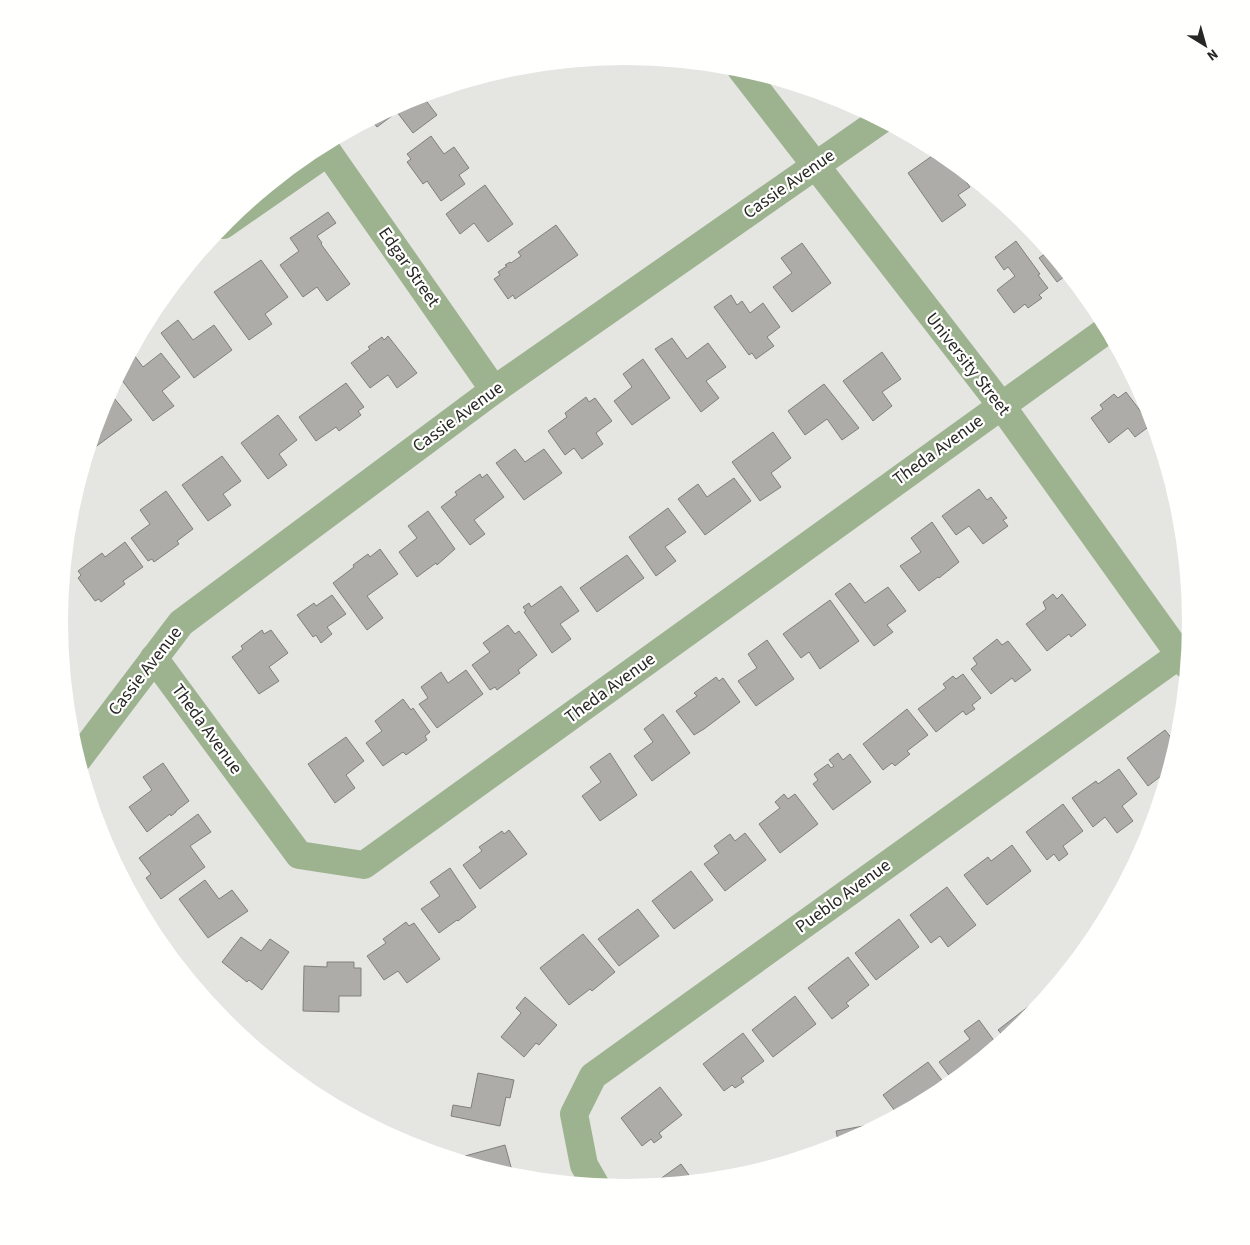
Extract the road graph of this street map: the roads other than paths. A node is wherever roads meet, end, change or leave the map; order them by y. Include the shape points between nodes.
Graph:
1 (749, 79) edge
2 (875, 124) edge
3 (327, 151) edge
4 (814, 166) junction
5 (1102, 334) edge
6 (494, 390) junction
7 (1001, 405) junction
8 (1181, 651) edge
9 (154, 658) junction
10 (1181, 659) edge
11 (83, 753) edge
12 (592, 1179) edge

1 - 4 street, University Street
2 - 4 street, Cassie Avenue
3 - 6 street, Edgar Street
4 - 6 street, Cassie Avenue
4 - 7 street, University Street
5 - 7 street, Theda Avenue
6 - 9 street, Cassie Avenue via 182,623
7 - 8 street, University Street
7 - 9 street, Theda Avenue via 364,865 300,855
9 - 11 street, Cassie Avenue
10 - 12 street, Pueblo Avenue via 593,1076 574,1114 584,1165

